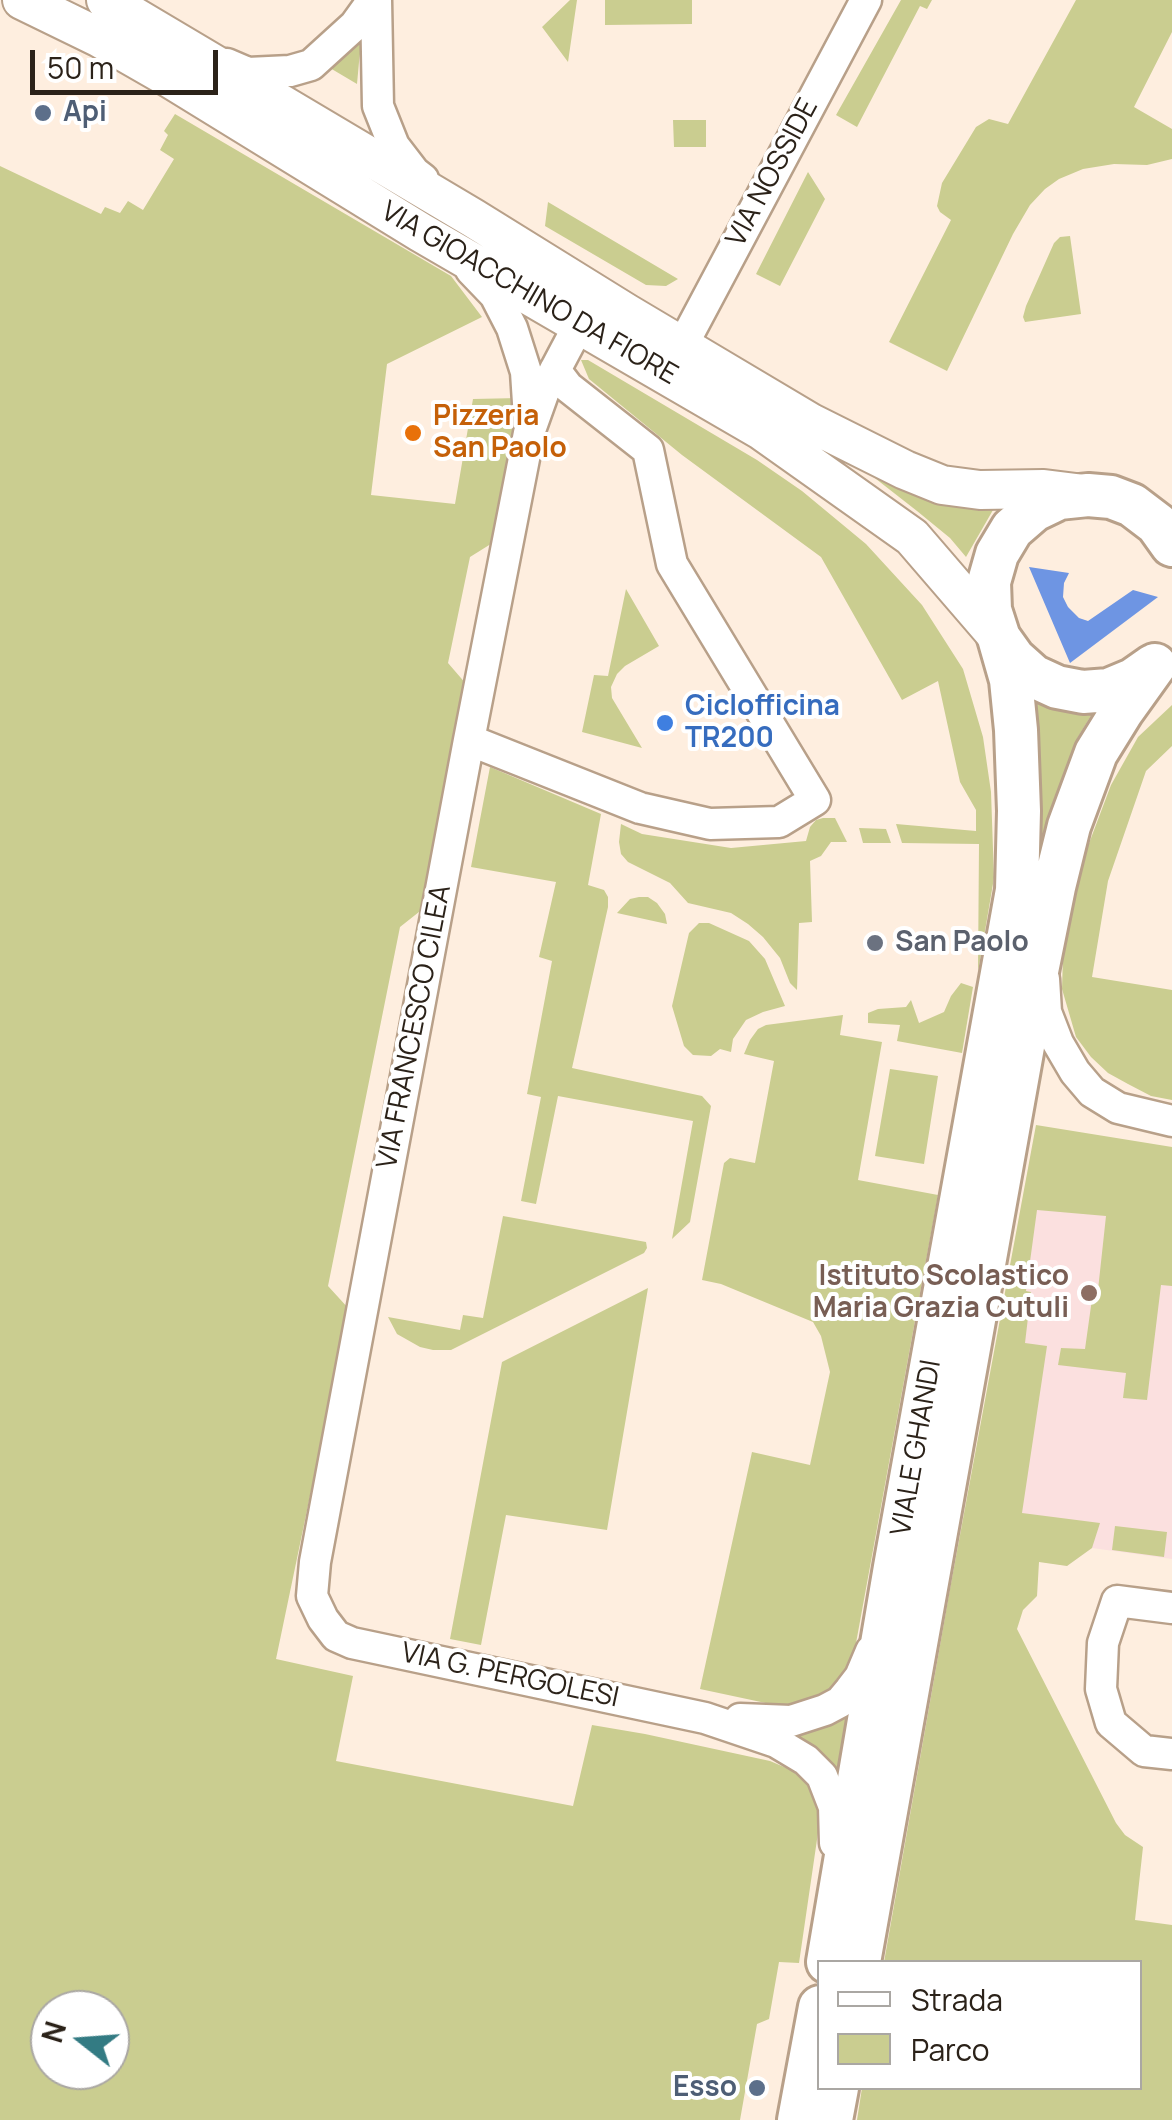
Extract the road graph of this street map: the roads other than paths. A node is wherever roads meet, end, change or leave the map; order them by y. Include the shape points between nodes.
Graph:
1 (22, 0) edge
2 (106, 0) edge
3 (374, 0) edge
4 (866, 0) edge
5 (190, 49) junction
6 (473, 218) junction
7 (456, 252) junction
8 (580, 324) junction
9 (682, 346) junction
10 (555, 370) junction
11 (529, 433) junction
12 (1088, 494) junction
13 (1132, 505) junction
14 (1172, 528) edge
15 (1172, 545) edge
16 (999, 638) junction
17 (1166, 655) edge
18 (469, 740) junction
19 (1042, 948) junction
20 (1172, 1121) edge
21 (896, 1567) junction
22 (1172, 1608) edge
23 (323, 1619) joint
24 (705, 1718) junction
25 (1172, 1754) edge
26 (846, 1945) edge
27 (817, 2023) edge
28 (837, 2090) edge
29 (799, 2120) edge
30 (832, 2120) edge

1 - 7 street, VIA GIOACCHINO DA FIORE via 168,77
2 - 5 street, VIA GIOACCHINO DA FIORE
3 - 5 street via 311,65 290,71 248,73
3 - 6 street via 378,106 394,146 414,172
4 - 9 street, VIA NOSSIDE
5 - 6 street, VIA GIOACCHINO DA FIORE
6 - 9 street, VIA GIOACCHINO DA FIORE
7 - 8 street, VIA GIOACCHINO DA FIORE
7 - 11 street via 495,295 512,328 526,372
8 - 10 street
8 - 16 street, VIA GIOACCHINO DA FIORE via 761,430 912,538
9 - 12 street, VIA GIOACCHINO DA FIORE via 810,422 942,485
10 - 11 street
10 - 18 street via 648,450 672,564 815,800 779,822 710,824 640,808
11 - 18 street, VIA FRANCESCO CILEA
12 - 13 main road
12 - 16 main road, VIALE GHANDI via 1034,510 997,554 989,582
13 - 14 street
13 - 15 main road
16 - 17 main road via 1034,676 1083,692 1133,680
16 - 21 main road, VIALE GHANDI via 1012,680 1016,730 1017,890
17 - 19 main road, VIALE GHANDI via 1096,753 1069,826
18 - 23 street, VIA FRANCESCO CILEA via 315,1562 312,1596
19 - 20 street via 1046,1012 1076,1072 1118,1108
19 - 26 main road, VIALE GHANDI
21 - 24 street via 874,1644 840,1702 791,1721
21 - 26 main road, VIALE GHANDI
22 - 25 street via 1117,1601 1103,1642 1101,1688 1111,1723 1144,1751
23 - 24 street, VIA G. PERGOLESI via 352,1643
24 - 26 street via 776,1742 819,1770 834,1808
27 - 29 main road
28 - 30 main road

